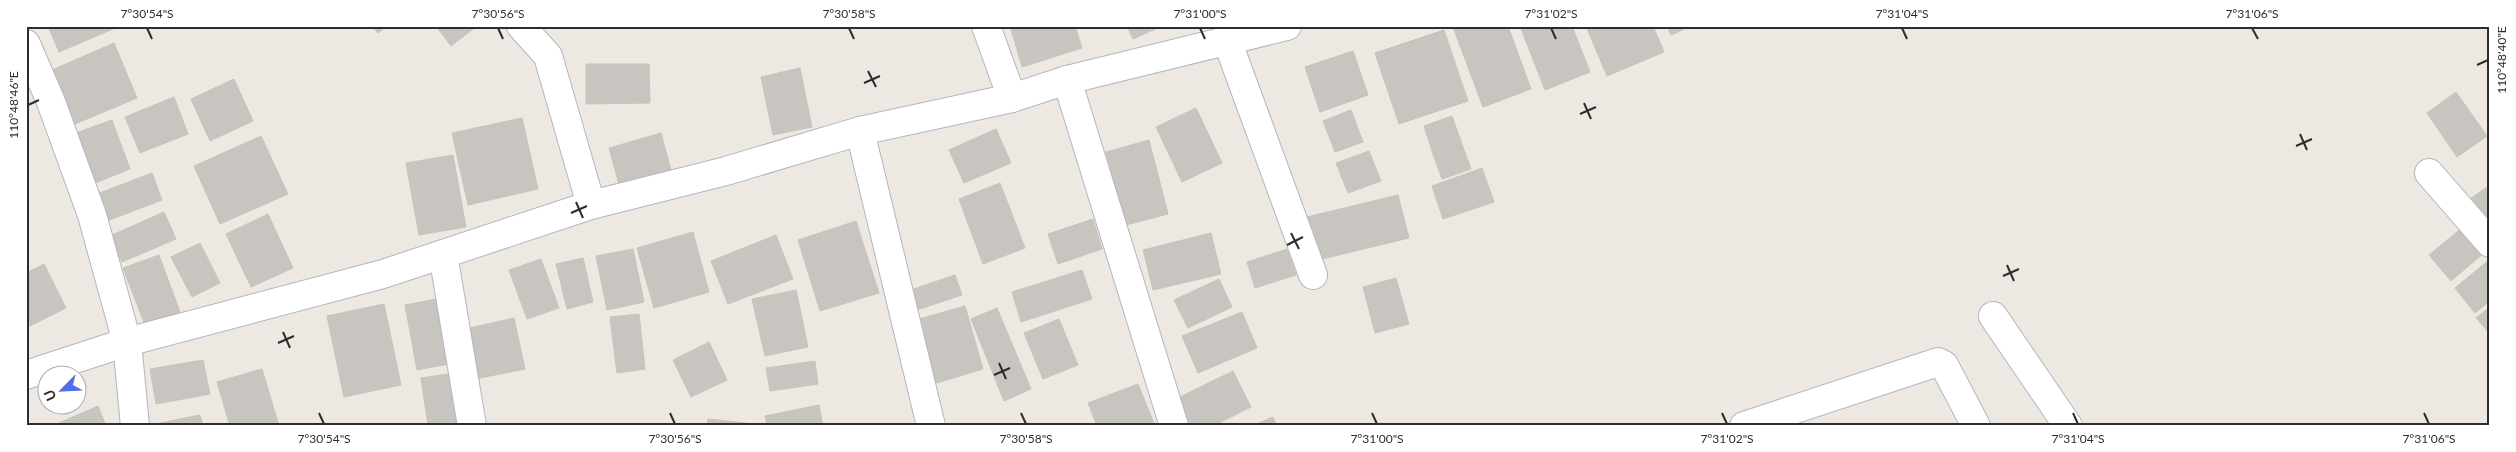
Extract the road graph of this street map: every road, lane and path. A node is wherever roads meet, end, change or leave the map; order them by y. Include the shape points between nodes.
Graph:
1 (521, 26) edge
2 (986, 26) edge
3 (1287, 26) edge
4 (1258, 29) edge
5 (1227, 40) junction
6 (26, 44) edge
7 (1068, 80) junction
8 (1012, 98) junction
9 (860, 131) junction
10 (2429, 173) dead end
11 (591, 205) junction
12 (2490, 242) edge
13 (443, 254) junction
14 (1313, 275) dead end
15 (1993, 316) dead end
16 (127, 342) junction
17 (26, 375) edge
18 (135, 426) edge
19 (472, 426) edge
20 (931, 426) edge
21 (1174, 426) edge
22 (1744, 426) edge
23 (1976, 426) edge
24 (2068, 426) edge

1 - 11 street via 548,56
2 - 8 street
3 - 4 street
4 - 5 street
5 - 7 street
5 - 14 street
6 - 16 street via 51,102 92,216
7 - 8 street
7 - 21 street
8 - 9 street
9 - 11 street via 726,171
9 - 20 street
10 - 12 street
11 - 13 street
13 - 16 street via 383,274
13 - 19 street
15 - 24 street
16 - 17 street
16 - 18 street
22 - 23 street via 1938,362 1944,366

